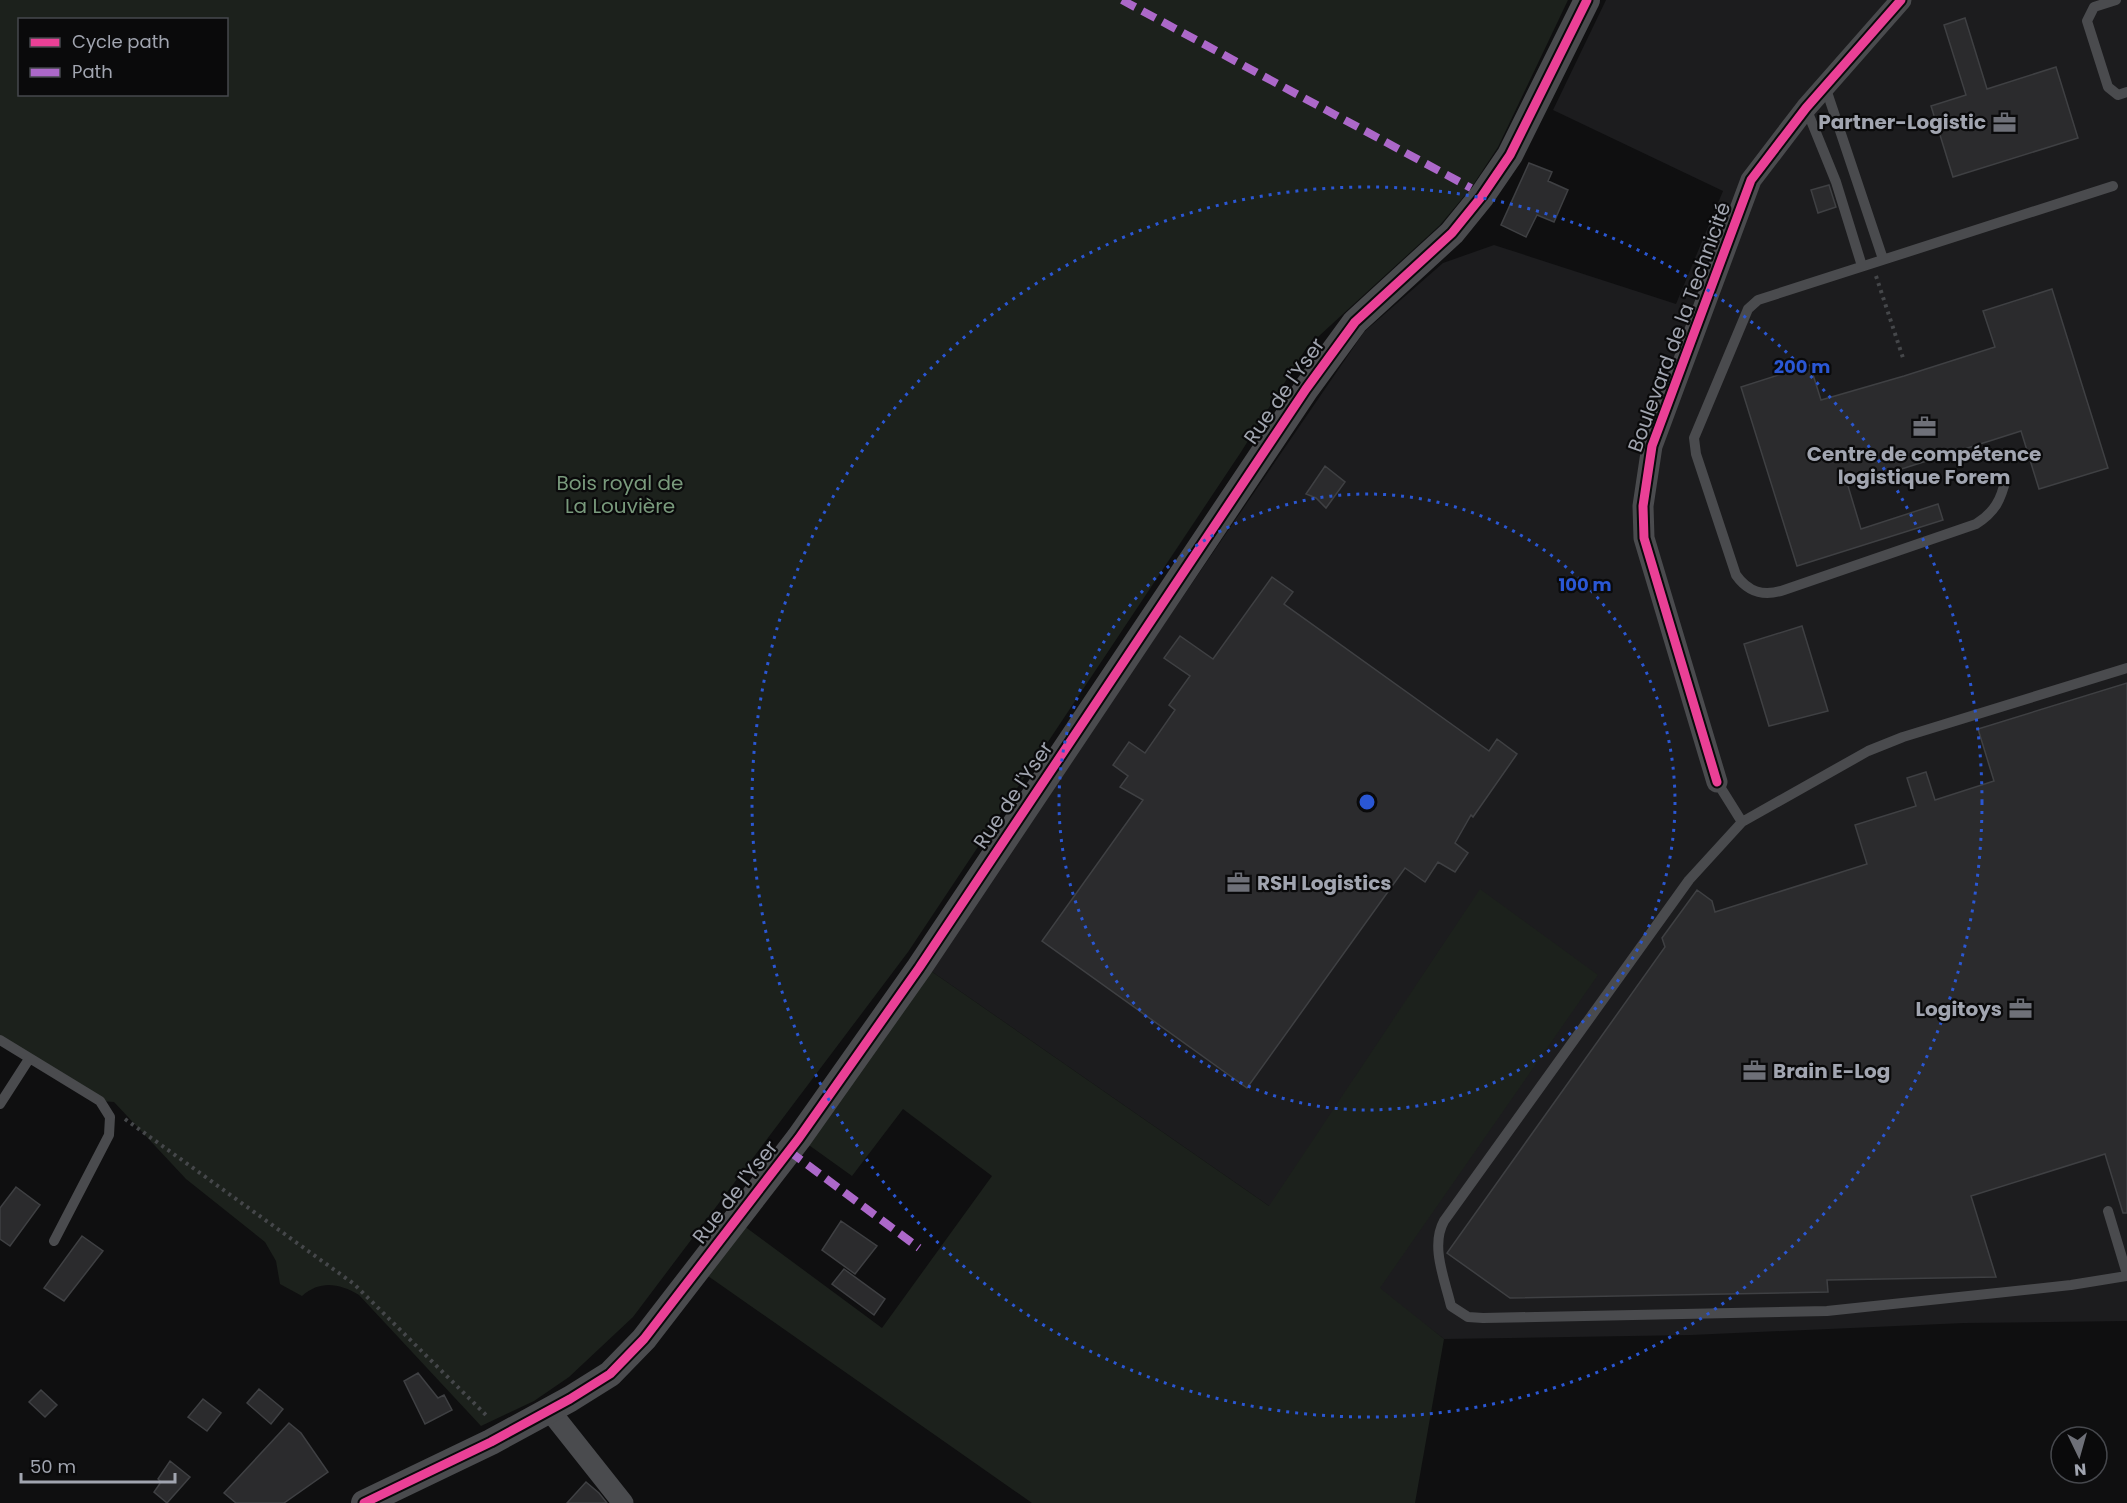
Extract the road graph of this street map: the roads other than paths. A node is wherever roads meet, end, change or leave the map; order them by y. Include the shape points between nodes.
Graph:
1 (1587, 0) edge
2 (1901, 0) edge
3 (2116, 0) edge
4 (1825, 86) junction
5 (2127, 92) edge
6 (1806, 108) junction
7 (2113, 186) dead end
8 (1872, 262) junction
9 (2006, 478) dead end
10 (2127, 668) edge
11 (1717, 782) joint
12 (1742, 822) junction
13 (0, 1040) edge
14 (29, 1059) junction
15 (12, 1085) junction
16 (0, 1089) edge
17 (0, 1104) edge
18 (2108, 1211) dead end
19 (54, 1241) dead end
20 (2127, 1275) edge
21 (550, 1411) junction
22 (364, 1503) edge
23 (623, 1503) edge

1 - 21 street, Rue de l'Yser via 1509,155 1482,196 1452,233 1355,322 1306,389 925,958 799,1138 644,1339 610,1374
2 - 4 street, Boulevard de la Technicité
3 - 5 lane via 2094,7 2087,21 2108,87 2118,95
4 - 6 street, Boulevard de la Technicité
4 - 8 lane
6 - 8 lane
6 - 11 street, Boulevard de la Technicité via 1751,180 1664,411 1642,506 1644,538
7 - 8 lane
8 - 9 lane via 1769,295 1748,309 1694,438 1736,575 1752,590 1773,594 1977,524 1996,508
10 - 12 lane via 1894,740
11 - 12 lane
12 - 20 lane via 1689,880 1438,1230 1437,1246 1451,1306 1468,1317 1483,1318 1827,1311 2071,1285
13 - 14 lane
14 - 15 lane
14 - 19 lane via 100,1101 110,1117 109,1134
15 - 16 lane
15 - 17 lane
18 - 20 lane
21 - 22 street, Rue de l'Yser
21 - 23 street

